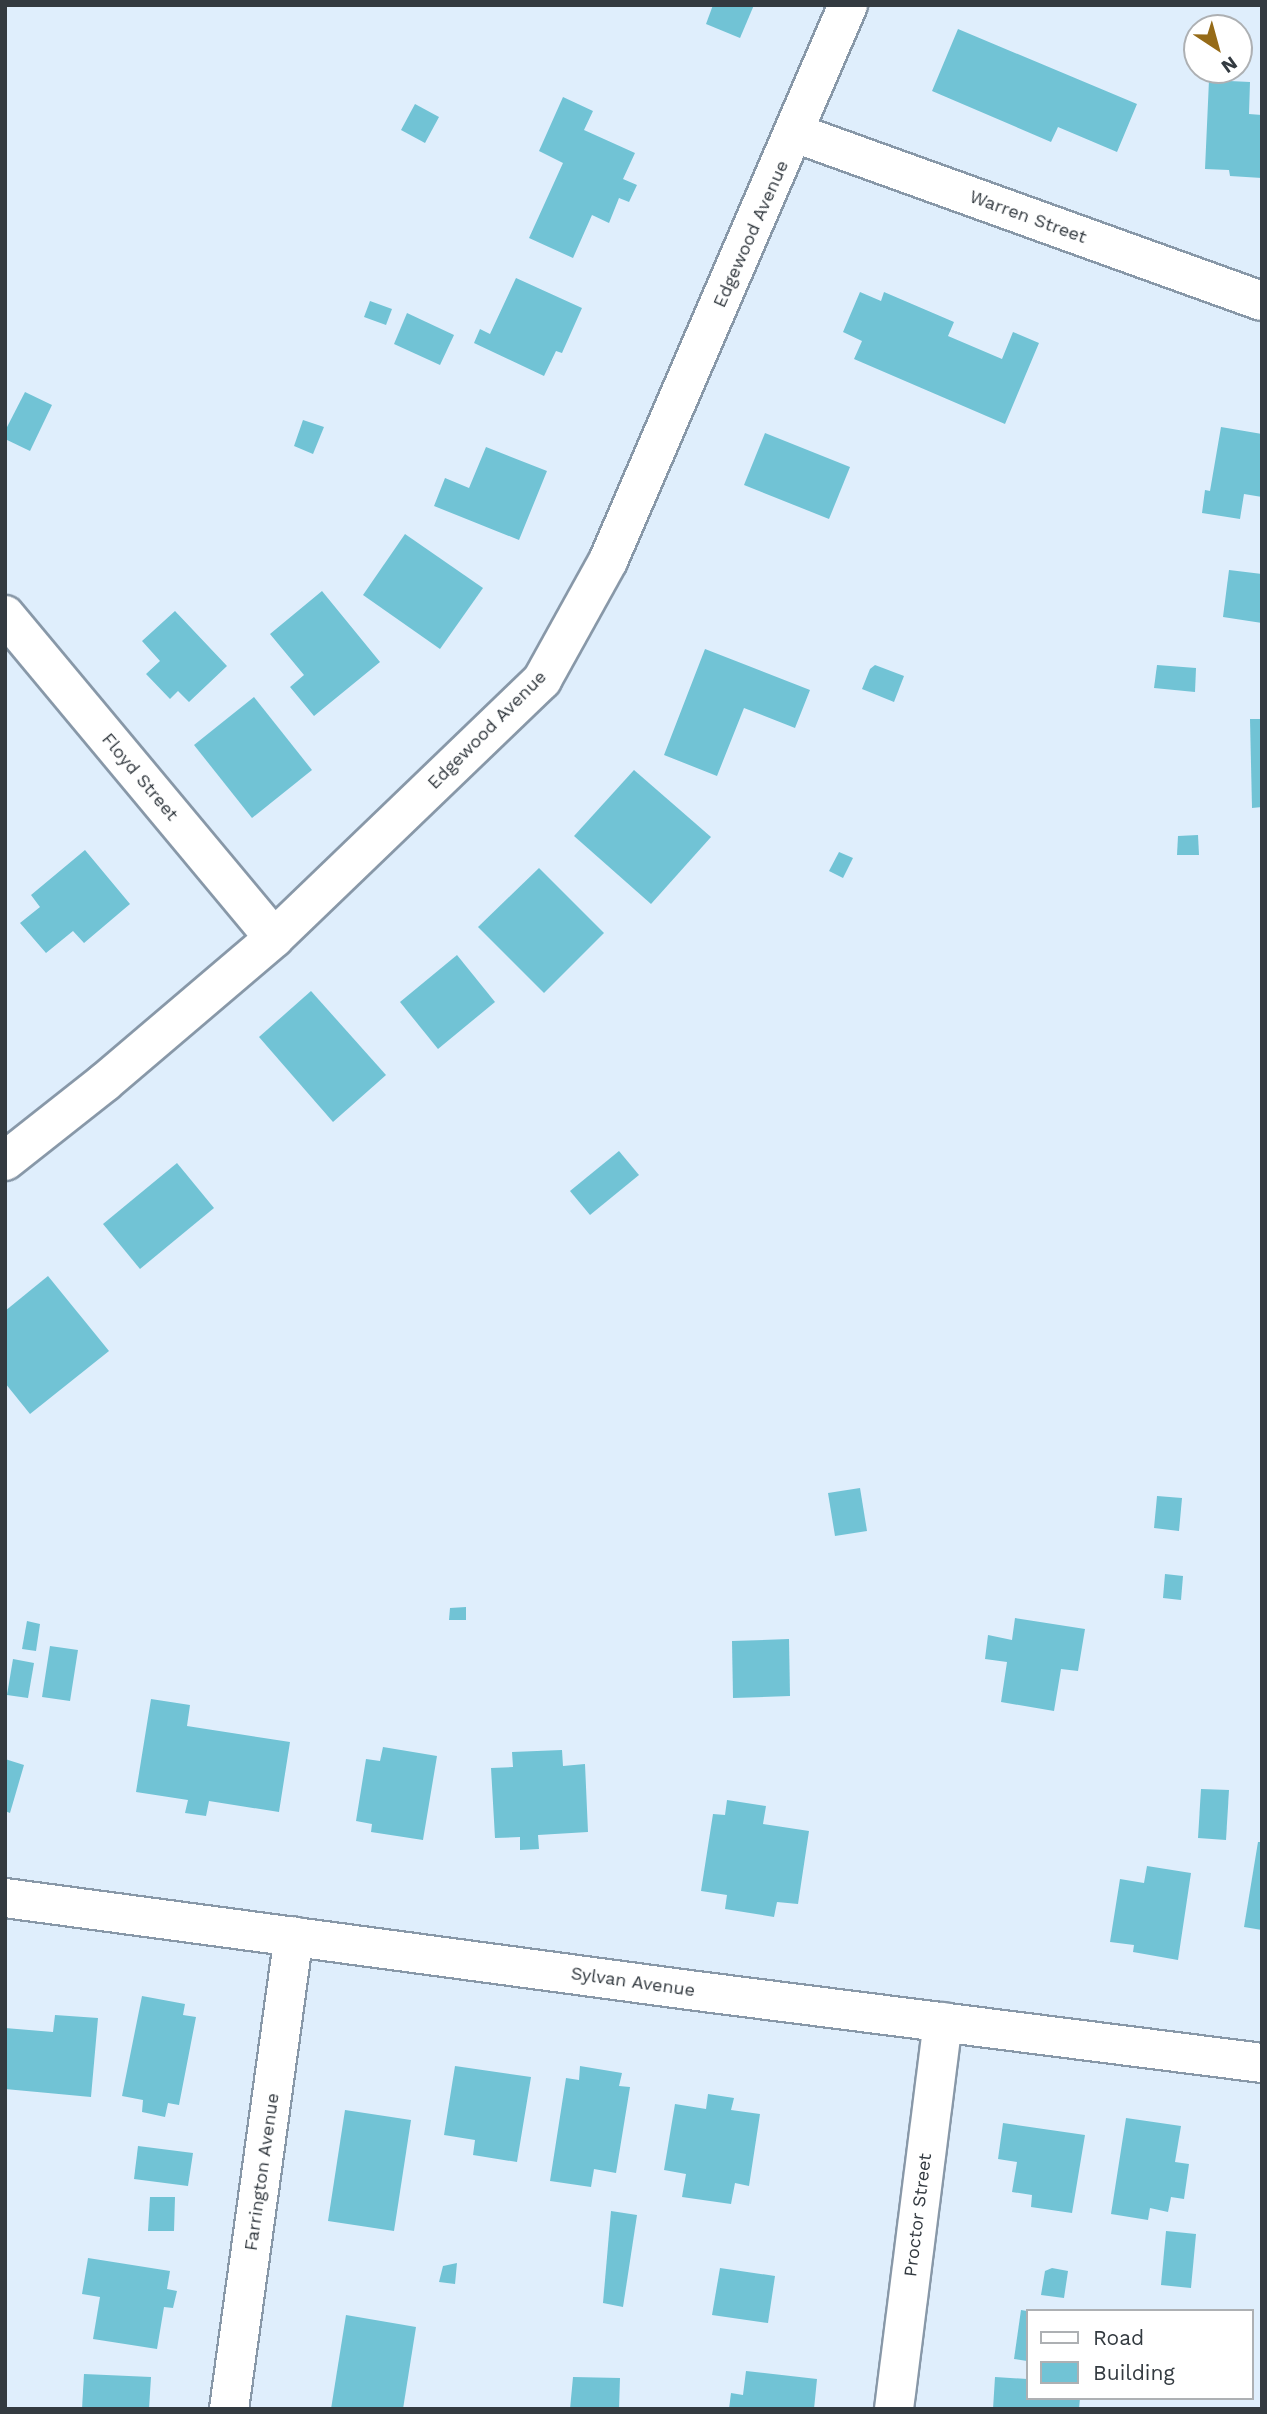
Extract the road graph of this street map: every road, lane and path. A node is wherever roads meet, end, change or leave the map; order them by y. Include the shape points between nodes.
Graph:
1 (848, 5) edge
2 (795, 133) junction
3 (1262, 301) edge
4 (5, 615) edge
5 (274, 938) junction
6 (5, 1161) edge
7 (5, 1898) edge
8 (294, 1936) junction
9 (943, 2022) junction
10 (1262, 2063) edge
11 (229, 2409) edge
12 (894, 2409) edge

1 - 2 street, Edgewood Avenue
2 - 3 street, Warren Street
2 - 5 street, Edgewood Avenue via 608,561 542,680
4 - 5 street, Floyd Street
5 - 6 street, Edgewood Avenue
7 - 8 street, Sylvan Avenue
8 - 9 street, Sylvan Avenue
8 - 11 street, Farrington Avenue
9 - 10 street, Sylvan Avenue
9 - 12 street, Proctor Street

